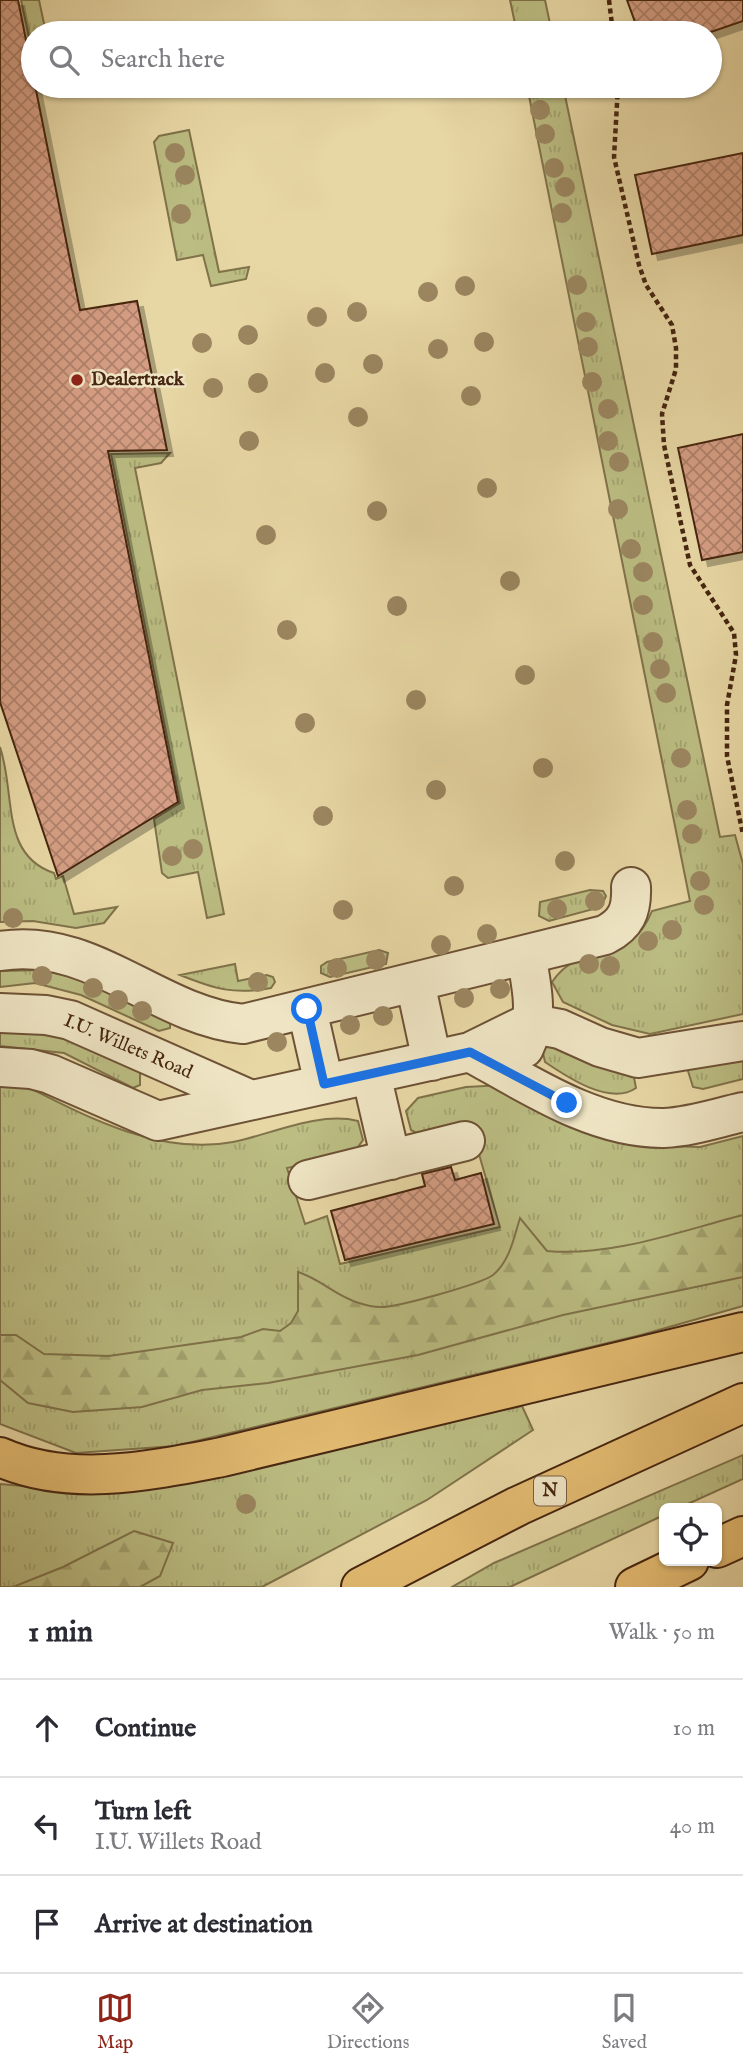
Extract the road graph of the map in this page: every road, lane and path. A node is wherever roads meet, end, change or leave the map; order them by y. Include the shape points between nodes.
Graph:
1 (609, 0) edge
2 (612, 21) edge
3 (617, 98) edge
4 (743, 835) edge
5 (631, 887) dead end
6 (0, 951) edge
7 (526, 955) junction
8 (415, 982) junction
9 (307, 1009) junction
10 (0, 1013) edge
11 (213, 1019) junction
12 (533, 1024) junction
13 (743, 1041) edge
14 (470, 1052) junction
15 (432, 1061) junction
16 (0, 1067) edge
17 (185, 1071) junction
18 (371, 1074) junction
19 (511, 1074) junction
20 (324, 1084) junction
21 (251, 1100) junction
22 (743, 1112) edge
23 (158, 1121) junction
24 (465, 1140) dead end
25 (391, 1160) junction
26 (308, 1180) dead end
27 (743, 1332) edge
28 (743, 1403) edge
29 (0, 1457) edge
30 (743, 1536) edge
31 (722, 1546) edge
32 (679, 1566) edge
33 (361, 1587) edge
34 (635, 1587) edge

1 - 2 path
3 - 4 path via 617,171 646,285 671,325 676,348 676,369 662,414 684,538 690,565 734,633 727,756
5 - 7 street via 629,914 614,930
6 - 11 street via 28,949 74,956
7 - 8 street
7 - 12 street
8 - 9 street
8 - 15 street
9 - 11 street via 243,1024
9 - 20 street
10 - 17 street, I.U. Willets Road via 46,1014 70,1020
11 - 17 street
12 - 13 street via 560,1029 638,1058
12 - 14 street
12 - 19 street
14 - 15 street
14 - 19 street
15 - 18 street
16 - 23 street via 50,1074
17 - 21 street, I.U. Willets Road
17 - 23 street
18 - 20 street
18 - 25 street
19 - 22 street via 596,1115 642,1126 679,1126
20 - 21 street
21 - 23 street
24 - 25 street
25 - 26 street
27 - 29 highway via 156,1469 57,1473
28 - 33 highway, N via 530,1500
30 - 31 highway
32 - 34 highway

